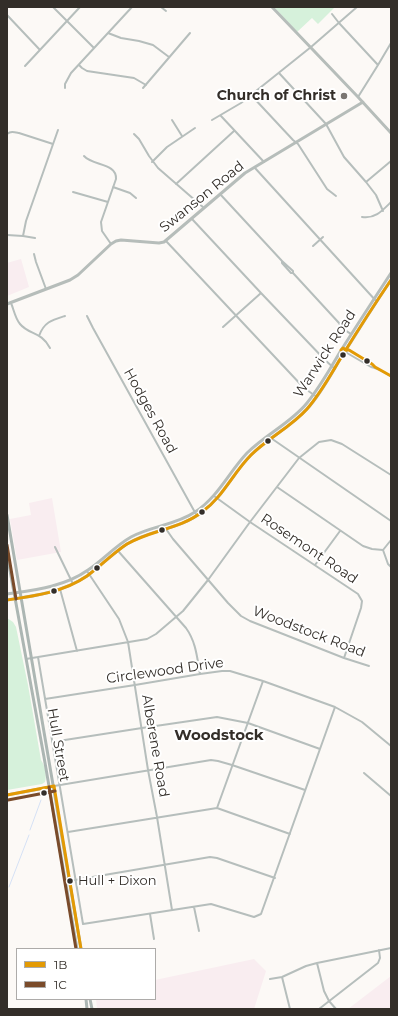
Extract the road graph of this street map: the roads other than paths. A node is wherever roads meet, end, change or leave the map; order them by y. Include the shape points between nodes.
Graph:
1 (53, 7) edge
2 (80, 7) edge
3 (132, 7) edge
4 (161, 7) edge
5 (272, 7) edge
6 (357, 7) edge
7 (166, 11) dead end
8 (332, 14) dead end
9 (7, 15) edge
10 (67, 21) junction
11 (339, 23) junction
12 (108, 33) junction
13 (190, 33) dead end
14 (391, 43) edge
15 (311, 47) junction
16 (94, 48) junction
17 (40, 50) junction
18 (169, 57) junction
19 (78, 65) junction
20 (378, 65) junction
21 (25, 66) dead end
22 (279, 73) junction
23 (146, 85) junction
24 (65, 88) dead end
25 (143, 88) dead end
26 (251, 95) junction
27 (358, 97) junction
28 (363, 102) junction
29 (221, 116) junction
30 (172, 120) dead end
31 (212, 120) dead end
32 (326, 124) junction
33 (195, 128) dead end
34 (58, 130) dead end
35 (234, 131) junction
36 (391, 133) edge
37 (7, 134) edge
38 (134, 134) dead end
39 (182, 136) junction
40 (296, 142) junction
41 (53, 144) junction
42 (84, 156) dead end
43 (391, 161) edge
44 (152, 162) junction
45 (264, 162) junction
46 (254, 168) junction
47 (366, 182) junction
48 (176, 184) junction
49 (113, 187) junction
50 (73, 192) dead end
51 (220, 194) junction
52 (336, 196) dead end
53 (136, 198) dead end
54 (108, 202) junction
55 (391, 202) edge
56 (204, 208) junction
57 (383, 211) junction
58 (362, 217) dead end
59 (192, 218) junction
60 (7, 235) edge
61 (23, 236) junction
62 (323, 237) dead end
63 (35, 238) dead end
64 (320, 240) junction
65 (166, 241) junction
66 (111, 244) junction
67 (313, 246) dead end
68 (34, 254) dead end
69 (391, 273) edge
70 (391, 280) edge
71 (47, 290) junction
72 (261, 293) junction
73 (374, 299) junction
74 (377, 302) junction
75 (11, 303) junction
76 (7, 304) edge
77 (65, 316) dead end
78 (87, 316) dead end
79 (236, 316) junction
80 (223, 327) dead end
81 (39, 336) junction
82 (353, 336) junction
83 (50, 348) dead end
84 (344, 349) junction
85 (333, 367) junction
86 (391, 376) edge
87 (313, 395) junction
88 (317, 397) junction
89 (268, 436) junction
90 (272, 438) junction
91 (299, 458) junction
92 (391, 475) edge
93 (277, 487) junction
94 (216, 497) junction
95 (196, 514) junction
96 (7, 515) edge
97 (391, 521) edge
98 (250, 522) junction
99 (164, 525) junction
100 (166, 529) junction
101 (340, 530) junction
102 (391, 540) edge
103 (54, 547) dead end
104 (119, 550) junction
105 (383, 550) junction
106 (7, 554) edge
107 (388, 561) junction
108 (391, 561) edge
109 (315, 565) junction
110 (391, 567) edge
111 (87, 571) junction
112 (89, 574) junction
113 (71, 579) junction
114 (208, 580) junction
115 (74, 584) junction
116 (60, 589) junction
117 (20, 592) junction
118 (14, 593) junction
119 (7, 594) edge
120 (21, 598) junction
121 (15, 599) junction
122 (7, 600) edge
123 (177, 616) junction
124 (128, 642) junction
125 (77, 651) junction
126 (38, 657) junction
127 (31, 658) junction
128 (344, 658) junction
129 (26, 659) junction
130 (369, 666) dead end
131 (200, 674) junction
132 (263, 681) junction
133 (135, 685) junction
134 (45, 699) junction
135 (334, 707) junction
136 (248, 722) junction
137 (142, 728) junction
138 (52, 742) junction
139 (391, 746) edge
140 (320, 749) junction
141 (232, 765) junction
142 (148, 770) junction
143 (364, 773) dead end
144 (60, 785) junction
145 (54, 786) junction
146 (49, 787) junction
147 (305, 790) junction
148 (7, 795) edge
149 (391, 796) edge
150 (217, 808) junction
151 (158, 817) junction
152 (67, 832) junction
153 (290, 834) junction
154 (165, 865) junction
155 (275, 878) junction
156 (75, 880) junction
157 (194, 907) junction
158 (172, 910) junction
159 (150, 914) junction
160 (199, 931) dead end
161 (154, 939) dead end
162 (77, 948) edge
163 (81, 948) edge
164 (391, 948) edge
165 (380, 950) junction
166 (317, 963) junction
167 (282, 977) junction
168 (270, 979) dead end
169 (329, 1001) junction
170 (290, 1009) edge
171 (319, 1009) edge
172 (336, 1009) edge

1 - 10 street
2 - 10 street
3 - 12 street
4 - 7 street
5 - 15 main road
6 - 11 street
8 - 11 street
9 - 17 street
10 - 16 street
10 - 17 street
11 - 15 street
11 - 20 street
12 - 16 street
12 - 18 street via 153,45
13 - 18 street
14 - 20 street
15 - 22 street
15 - 27 main road
16 - 19 street
17 - 21 street
18 - 23 street
19 - 23 street via 87,70 134,78
19 - 24 street
20 - 27 street
22 - 26 street
22 - 32 street
23 - 25 street
26 - 29 street
26 - 40 street
27 - 28 main road
28 - 32 main road, Swanson Road
28 - 36 main road
29 - 31 street
29 - 35 street
30 - 39 street
32 - 40 main road, Swanson Road
32 - 47 street via 344,157
33 - 39 street
34 - 41 street
35 - 45 street
35 - 48 street
37 - 41 street via 19,133
38 - 44 street via 140,139
39 - 44 street
40 - 45 main road, Swanson Road
40 - 52 street via 327,189
41 - 61 street
42 - 49 street via 114,170 116,176
43 - 47 street
44 - 48 street
45 - 46 main road, Swanson Road
46 - 51 main road, Swanson Road
46 - 64 street
47 - 57 street via 376,195
48 - 56 street
49 - 53 street
49 - 54 street
50 - 54 street
51 - 56 main road, Swanson Road
51 - 82 street via 291,273
54 - 66 street via 101,226
55 - 57 street
56 - 59 main road, Swanson Road
57 - 58 street via 371,218
59 - 65 main road, Swanson Road
59 - 72 street
60 - 61 street
61 - 63 street
62 - 64 street
64 - 67 street
64 - 73 street
65 - 66 main road, Swanson Road via 159,243 120,240
65 - 79 street
66 - 71 main road via 73,279
68 - 71 street
69 - 73 main road, Warwick Road
70 - 74 main road, Warwick Road
71 - 75 main road
72 - 79 street
72 - 85 street
73 - 74 street
73 - 82 main road, Warwick Road
74 - 82 main road, Warwick Road
75 - 76 main road
75 - 81 street via 20,325
77 - 81 street via 46,324
78 - 95 street, Hodges Road
79 - 80 street
79 - 87 street
81 - 83 street
82 - 84 main road, Warwick Road
84 - 85 main road, Warwick Road
84 - 86 street via 350,350
85 - 87 main road, Warwick Road
85 - 88 main road, Warwick Road
87 - 88 street
87 - 89 main road, Warwick Road via 301,410
88 - 90 main road, Warwick Road via 300,416
89 - 90 street
89 - 94 main road, Warwick Road via 243,458
90 - 91 street
90 - 94 main road, Warwick Road via 245,461
91 - 92 street via 319,442 331,440 342,444
91 - 93 street
91 - 97 street
93 - 98 street
93 - 101 street
94 - 95 main road, Warwick Road via 208,508
94 - 98 street, Rosemont Road
95 - 99 main road, Warwick Road
95 - 100 main road, Warwick Road via 179,525
96 - 117 main road, Hull Street
98 - 109 street, Rosemont Road
98 - 114 street
99 - 100 street, Woodstock Road
99 - 111 main road, Warwick Road via 129,538
100 - 104 main road, Warwick Road via 142,536
100 - 114 street, Woodstock Road
101 - 105 street via 363,546 372,550
101 - 109 street
102 - 105 street
103 - 113 street
104 - 112 main road, Warwick Road
104 - 123 street
105 - 107 street
106 - 118 main road, Hull Street
107 - 108 street
107 - 110 street
109 - 128 street, Rosemont Road via 358,594 362,601
111 - 112 street, Alberene Road
111 - 113 main road, Warwick Road
112 - 115 main road, Warwick Road
112 - 124 street, Alberene Road via 119,619
113 - 115 street
113 - 117 main road, Warwick Road via 46,588
114 - 123 street
114 - 128 street, Woodstock Road via 241,616
115 - 116 main road, Warwick Road
116 - 120 main road, Warwick Road
116 - 125 street
117 - 118 main road, Warwick Road
117 - 120 main road, Hull Street
118 - 119 main road, Warwick Road
118 - 121 main road, Hull Street
120 - 121 main road, Warwick Road
120 - 127 main road, Hull Street
121 - 122 main road, Warwick Road
121 - 129 main road, Hull Street
123 - 124 street via 151,637
123 - 131 street via 193,641
124 - 125 street
124 - 133 street, Alberene Road
125 - 126 street
126 - 127 street
126 - 134 street
127 - 129 street
127 - 145 main road, Hull Street
128 - 130 street, Woodstock Road
129 - 146 main road, Hull Street
131 - 132 street, Circlewood Drive via 230,671
131 - 133 street, Circlewood Drive
132 - 135 street, Circlewood Drive
132 - 136 street
133 - 134 street, Circlewood Drive
133 - 137 street, Alberene Road
134 - 138 street
135 - 139 street, Circlewood Drive via 362,722
135 - 140 street
136 - 137 street via 217,717
136 - 140 street
136 - 141 street
137 - 138 street
137 - 142 street, Alberene Road
138 - 144 street
140 - 147 street
141 - 142 street via 211,760
141 - 147 street
141 - 150 street
142 - 144 street
142 - 151 street, Alberene Road
143 - 149 street
144 - 145 street
144 - 152 street
145 - 146 main road
145 - 163 main road, Hull Street
146 - 148 main road
146 - 162 main road, Hull Street
147 - 153 street
150 - 151 street
150 - 153 street
151 - 152 street
151 - 154 street, Alberene Road
152 - 156 street
153 - 155 street
154 - 155 street via 213,857
154 - 156 street
154 - 158 street, Alberene Road
155 - 157 street via 262,912 254,917 211,904
156 - 159 street via 83,924
157 - 158 street
157 - 160 street
158 - 159 street
159 - 161 street
164 - 165 street
165 - 166 street
165 - 169 street via 378,963
166 - 167 street
166 - 169 street
167 - 168 street
167 - 170 street
169 - 171 street
169 - 172 street

